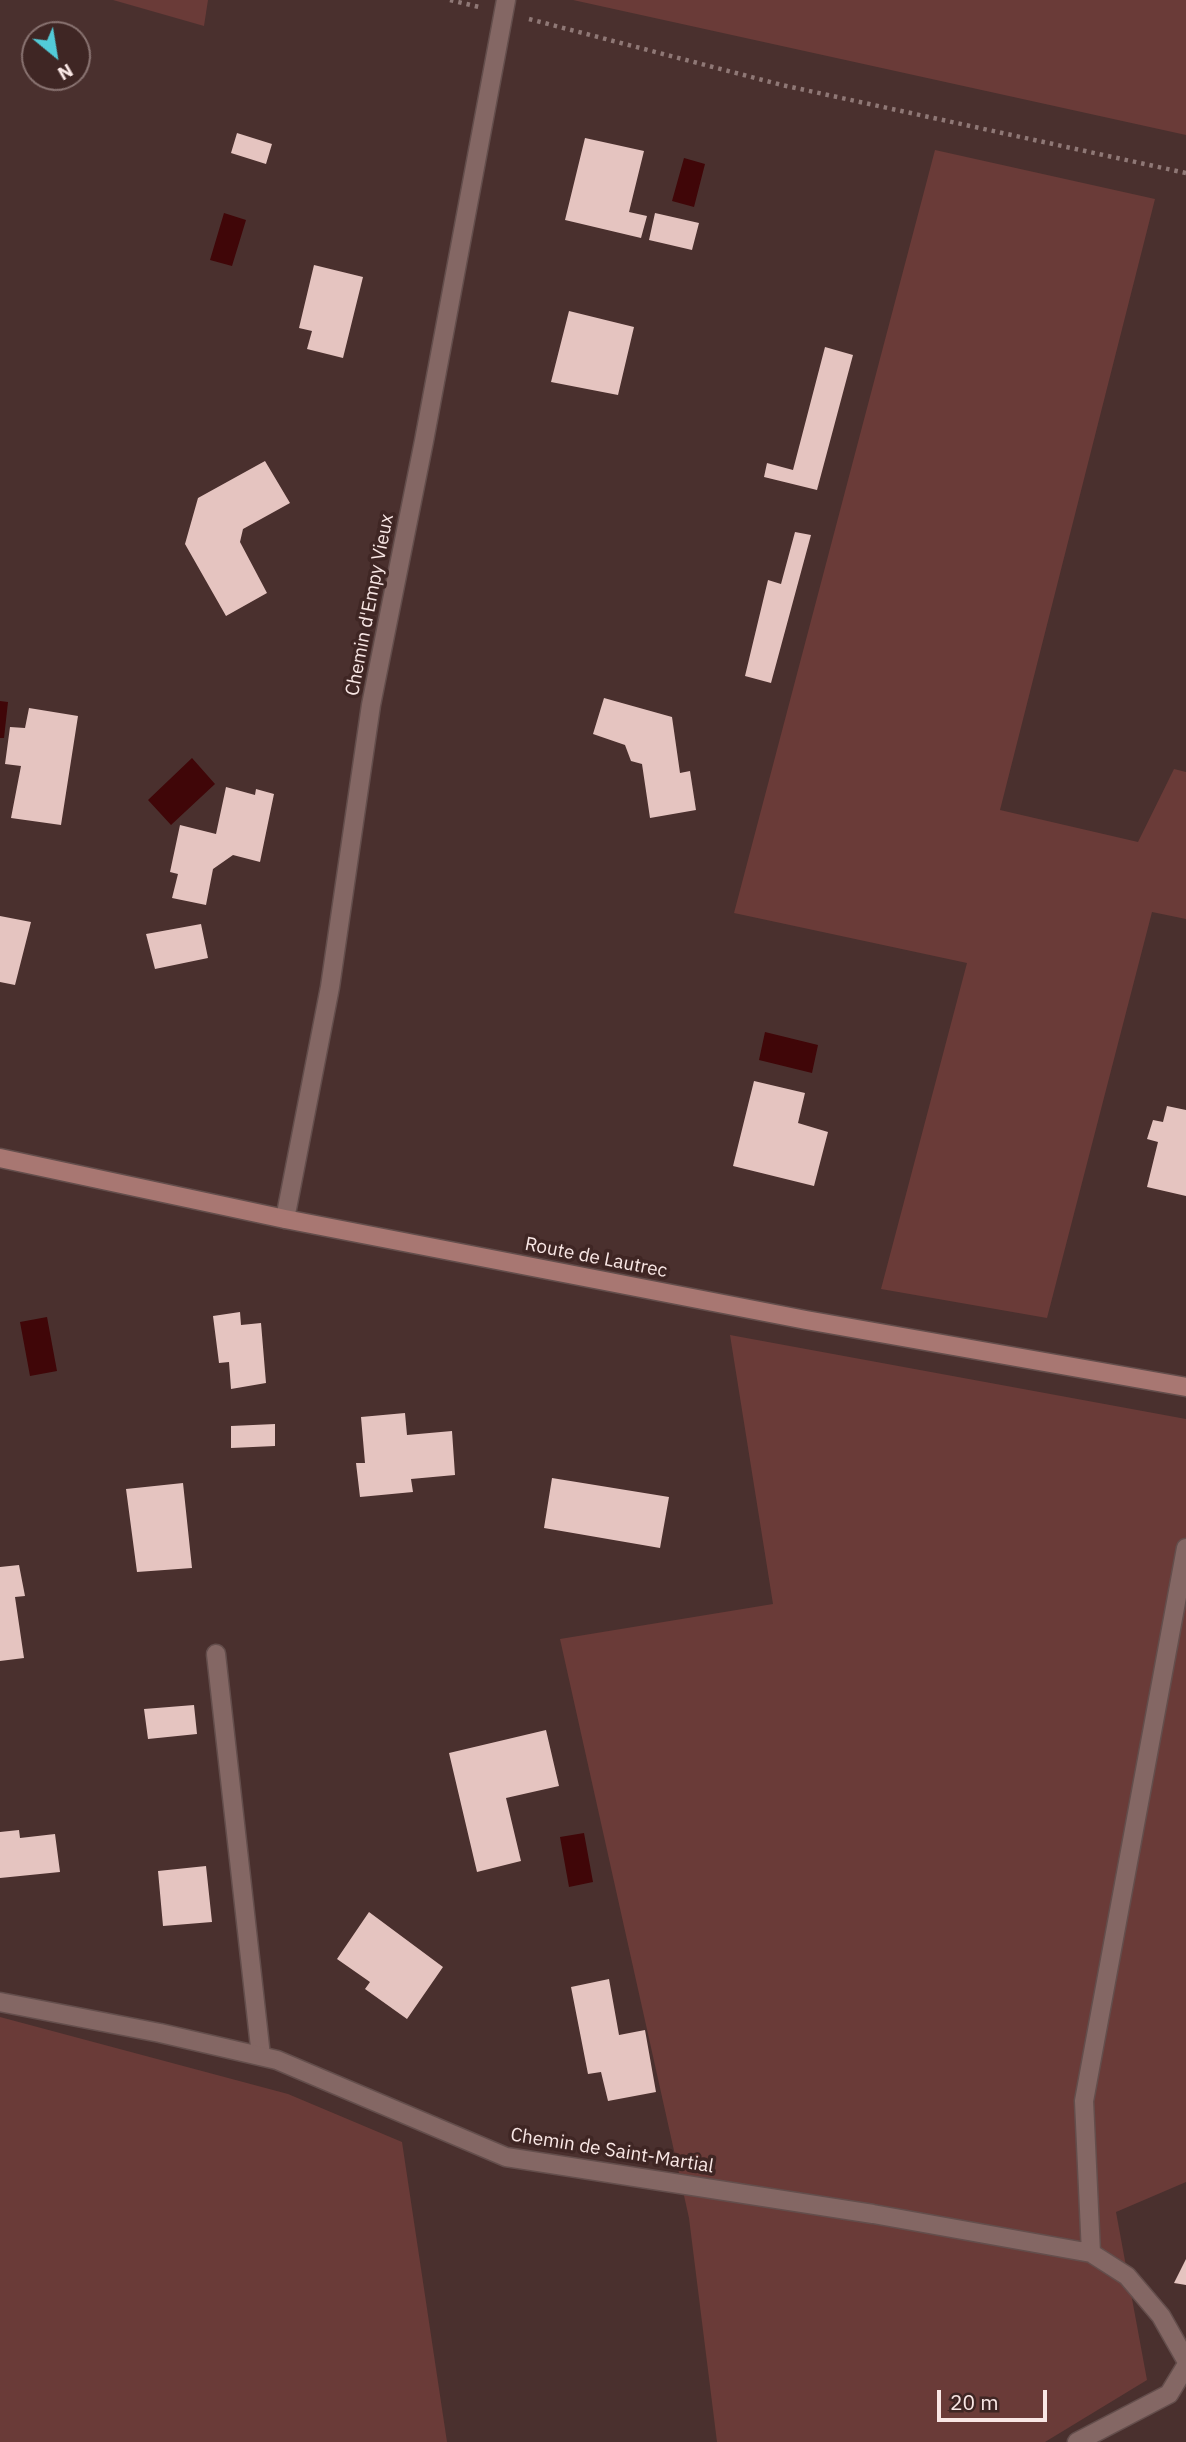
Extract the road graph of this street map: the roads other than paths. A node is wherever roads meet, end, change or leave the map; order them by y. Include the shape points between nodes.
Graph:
1 (505, 6) edge
2 (0, 1158) edge
3 (285, 1219) junction
4 (1186, 1387) edge
5 (1186, 1548) edge
6 (216, 1654) dead end
7 (0, 2002) edge
8 (261, 2056) junction
9 (1091, 2253) junction
10 (1186, 2360) edge
11 (1186, 2366) edge
12 (1077, 2442) edge

1 - 3 street, Chemin d'Empy Vieux via 371,705 330,987
2 - 3 main road, Route de Lautrec
3 - 4 main road, Route de Lautrec via 806,1320
5 - 9 street via 1084,2101
6 - 8 street
7 - 8 street, Chemin de Saint-Martial
8 - 9 street, Chemin de Saint-Martial via 506,2157
9 - 10 street, Chemin de Saint-Martial via 1127,2276 1161,2315
11 - 12 street via 1169,2394

